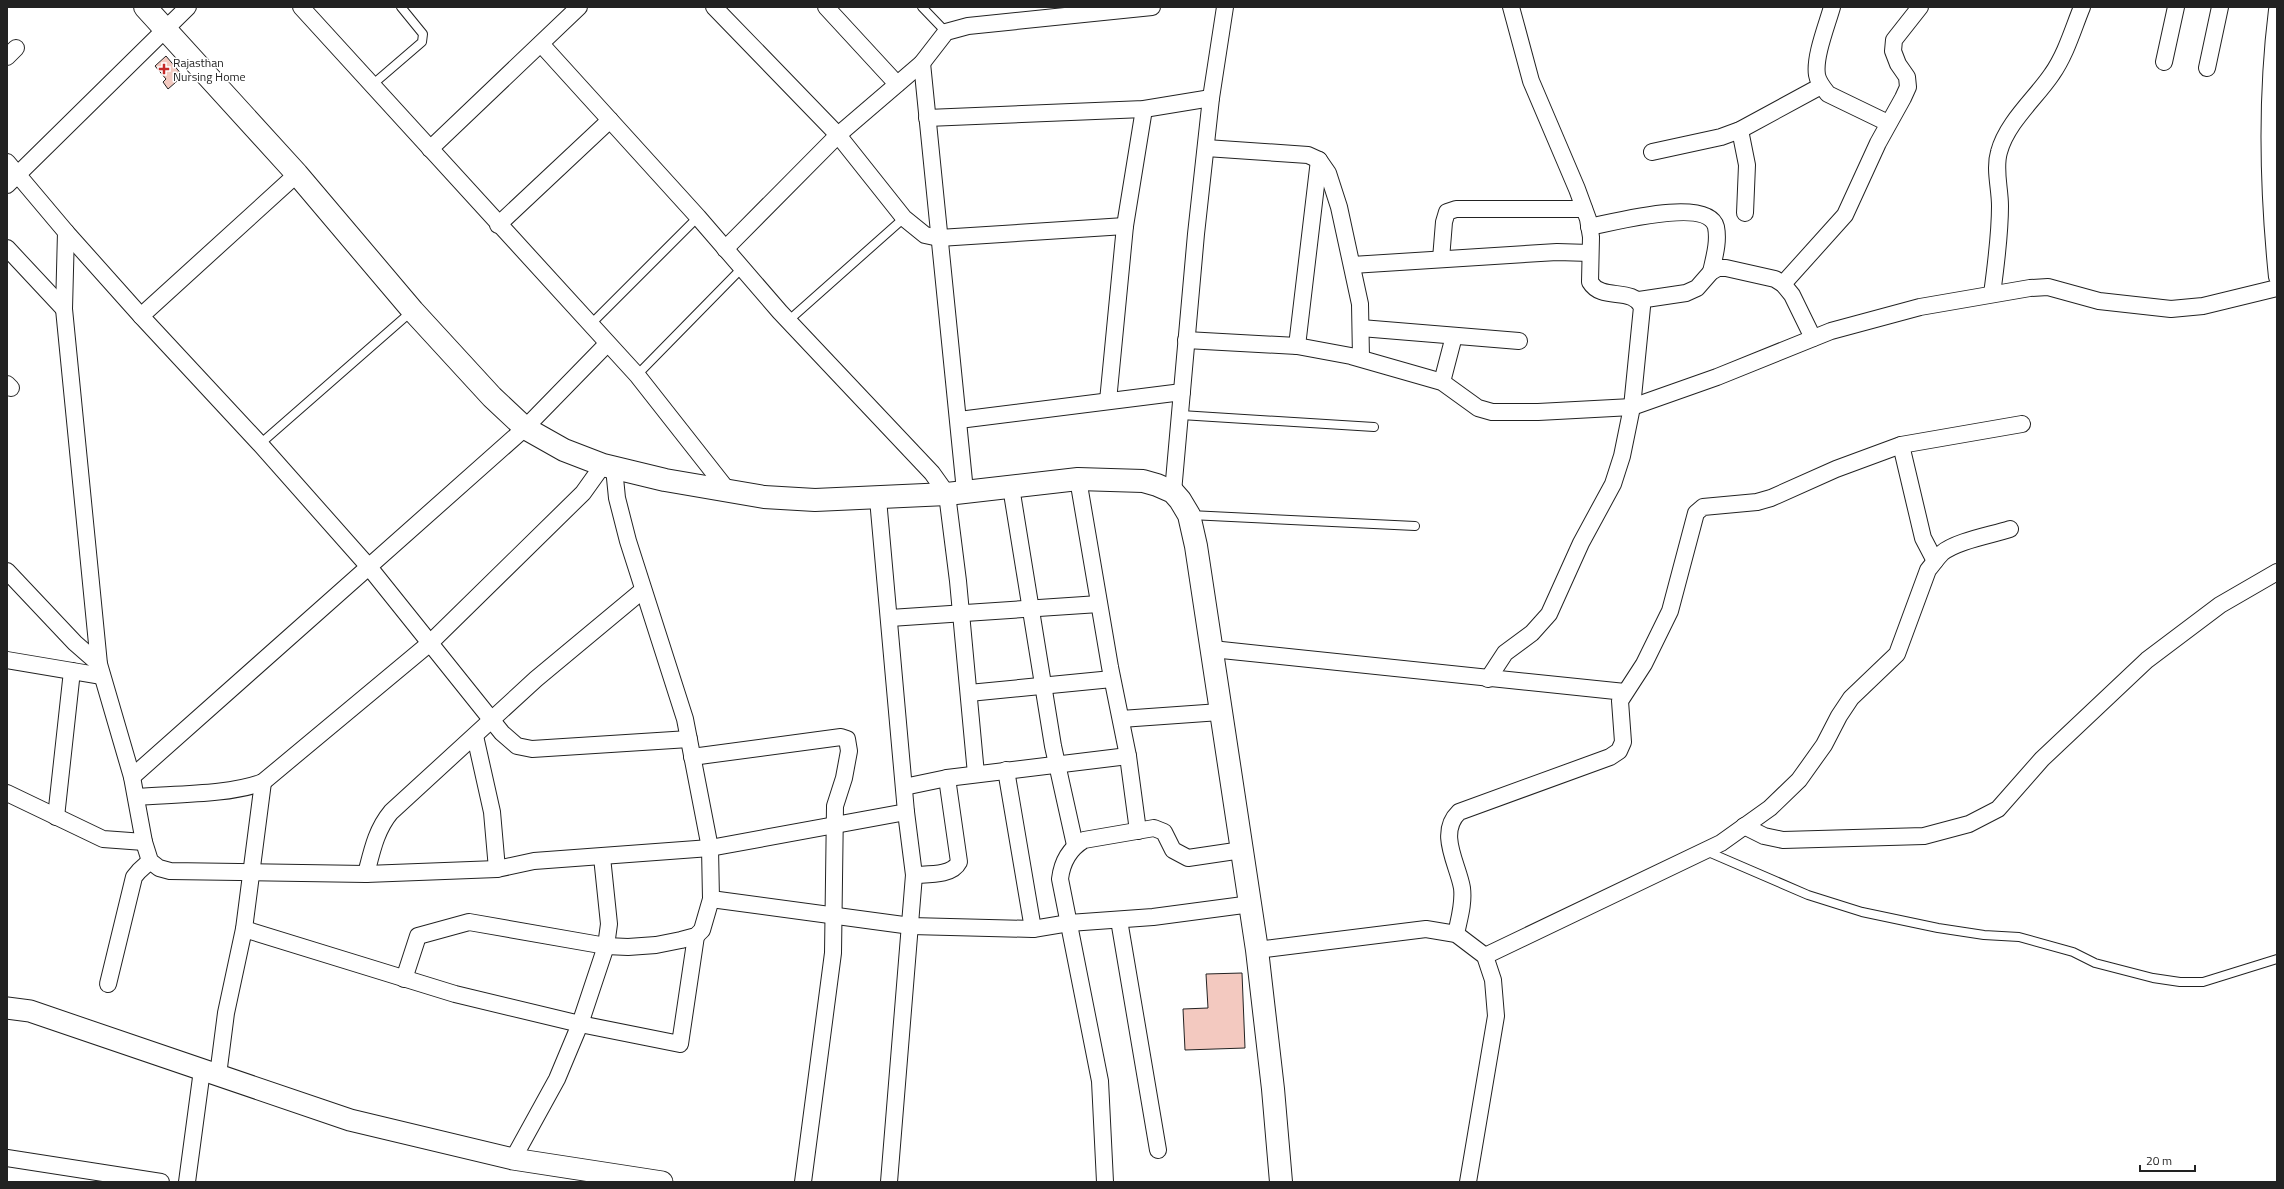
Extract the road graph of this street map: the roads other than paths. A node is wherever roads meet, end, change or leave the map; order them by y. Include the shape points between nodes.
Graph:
1 (145, 7) edge
2 (188, 7) edge
3 (301, 7) edge
4 (401, 7) edge
5 (579, 7) edge
6 (714, 7) edge
7 (826, 7) edge
8 (922, 7) edge
9 (1152, 7) edge
10 (1225, 7) edge
11 (1511, 7) edge
12 (1832, 7) edge
13 (1920, 7) edge
14 (2082, 7) edge
15 (2176, 7) edge
16 (2220, 7) edge
17 (2277, 10) edge
18 (165, 28) junction
19 (946, 32) junction
20 (541, 44) junction
21 (2164, 62) dead end
22 (922, 63) junction
23 (2207, 68) dead end
24 (897, 84) junction
25 (372, 85) junction
26 (1822, 86) junction
27 (1211, 98) junction
28 (1144, 109) junction
29 (927, 118) junction
30 (610, 120) junction
31 (1888, 123) junction
32 (1740, 130) junction
33 (838, 135) junction
34 (1206, 148) junction
35 (430, 149) junction
36 (1652, 152) dead end
37 (1319, 160) junction
38 (7, 162) edge
39 (297, 174) junction
40 (13, 180) edge
41 (1584, 209) junction
42 (1745, 213) dead end
43 (698, 217) junction
44 (904, 218) junction
45 (498, 224) junction
46 (1125, 226) junction
47 (1589, 227) junction
48 (66, 232) junction
49 (939, 238) junction
50 (7, 248) edge
51 (725, 250) junction
52 (1590, 253) junction
53 (1441, 259) junction
54 (1352, 265) junction
55 (741, 269) junction
56 (1711, 272) junction
57 (2277, 277) edge
58 (1784, 284) junction
59 (2277, 288) edge
60 (1992, 294) junction
61 (1639, 300) junction
62 (64, 309) junction
63 (413, 311) junction
64 (141, 316) junction
65 (788, 321) junction
66 (590, 325) junction
67 (1361, 328) junction
68 (1454, 336) junction
69 (1813, 338) junction
70 (1186, 340) junction
71 (1519, 341) dead end
72 (607, 344) junction
73 (1297, 346) junction
74 (1361, 358) junction
75 (637, 375) junction
76 (1442, 382) junction
77 (1182, 392) junction
78 (1108, 401) junction
79 (1632, 407) junction
80 (1180, 415) junction
81 (959, 420) junction
82 (2022, 424) dead end
83 (1374, 427) dead end
84 (525, 428) junction
85 (260, 444) junction
86 (1901, 445) junction
87 (608, 467) junction
88 (1078, 480) junction
89 (1011, 487) junction
90 (729, 492) junction
91 (1173, 492) junction
92 (956, 493) junction
93 (878, 499) junction
94 (1189, 515) junction
95 (1415, 526) dead end
96 (2010, 529) dead end
97 (1934, 561) junction
98 (369, 567) junction
99 (7, 571) edge
100 (2277, 572) edge
101 (644, 590) junction
102 (1099, 604) junction
103 (1032, 610) junction
104 (959, 615) junction
105 (890, 618) junction
106 (430, 644) junction
107 (1212, 649) junction
108 (7, 660) edge
109 (101, 670) junction
110 (72, 671) junction
111 (1112, 679) junction
112 (1488, 679) junction
113 (1044, 686) junction
114 (1625, 692) junction
115 (969, 693) junction
116 (1220, 712) junction
117 (1121, 720) junction
118 (491, 721) junction
119 (475, 736) junction
120 (688, 739) junction
121 (1128, 756) junction
122 (692, 757) junction
123 (1057, 763) junction
124 (1006, 770) junction
125 (976, 774) junction
126 (132, 777) junction
127 (947, 778) junction
128 (263, 782) junction
129 (904, 787) junction
130 (7, 793) edge
131 (136, 797) junction
132 (906, 812) junction
133 (56, 816) junction
134 (835, 826) junction
135 (1744, 826) junction
136 (1138, 831) junction
137 (144, 842) junction
138 (1075, 845) junction
139 (710, 848) junction
140 (1242, 850) junction
141 (1705, 850) junction
142 (602, 857) junction
143 (150, 861) junction
144 (497, 869) junction
145 (250, 874) junction
146 (366, 874) junction
147 (914, 875) junction
148 (710, 899) junction
149 (1251, 904) junction
150 (835, 916) junction
151 (1119, 920) junction
152 (1069, 923) junction
153 (911, 926) junction
154 (244, 929) junction
155 (1033, 929) junction
156 (1456, 934) junction
157 (696, 936) junction
158 (606, 946) junction
159 (1257, 950) junction
160 (1485, 956) junction
161 (2277, 959) edge
162 (404, 979) junction
163 (108, 984) dead end
164 (7, 1008) edge
165 (580, 1024) junction
166 (210, 1073) junction
167 (1158, 1150) dead end
168 (7, 1158) edge
169 (513, 1159) junction
170 (576, 1175) edge
171 (161, 1182) edge
172 (187, 1182) edge
173 (662, 1182) edge
174 (803, 1182) edge
175 (888, 1182) edge
176 (1105, 1182) edge
177 (1281, 1182) edge
178 (1468, 1182) edge

1 - 18 main road
2 - 18 street
3 - 25 street
4 - 25 lane via 423,34 422,42
5 - 20 street
6 - 33 street
7 - 24 street
8 - 19 lane
9 - 19 street via 968,26
10 - 27 street
11 - 41 street via 1531,81
12 - 26 street via 1818,61 1817,76
13 - 31 street via 1894,40 1894,51 1898,64 1907,77 1908,87
14 - 60 street via 2053,74 2015,122 1999,151 1999,245
15 - 21 street
16 - 23 street
17 - 57 street via 2271,101 2270,172 2270,212
18 - 39 main road
18 - 40 street
19 - 22 street
20 - 30 street
20 - 35 street
22 - 24 street
22 - 29 street
24 - 33 street
25 - 35 street
26 - 31 street via 1828,94
26 - 32 street
27 - 28 street
27 - 34 street
28 - 29 street
28 - 46 street
29 - 49 street
30 - 43 street
30 - 45 street
31 - 58 street via 1845,215
32 - 36 street via 1721,137
32 - 42 street via 1747,165
33 - 44 street
33 - 51 street
34 - 37 street via 1308,155
34 - 70 street
35 - 45 street
37 - 54 street via 1328,173 1334,190
37 - 73 street
38 - 40 street
39 - 63 main road
39 - 64 street
40 - 48 street
41 - 47 street
41 - 53 street via 1456,209 1447,212
43 - 51 street
43 - 66 lane
44 - 49 street via 925,235
44 - 65 lane
45 - 66 street
46 - 49 street
46 - 78 street
47 - 52 street
47 - 56 street via 1665,213 1700,213 1711,219 1716,226 1717,242
48 - 62 street
48 - 64 street
49 - 81 street
50 - 62 street
51 - 55 street
52 - 53 street via 1557,252
52 - 61 street via 1589,274 1593,287 1600,292 1631,296
53 - 54 street
54 - 67 street via 1360,304
55 - 65 street
55 - 75 lane
56 - 58 street via 1718,268 1726,268 1775,279
56 - 61 street via 1697,288 1686,293
58 - 69 street
59 - 60 street via 2203,306 2171,309 2100,301 2048,287
60 - 69 street via 1886,315
61 - 79 street via 1642,307
62 - 109 street
63 - 84 main road via 492,397
63 - 85 lane
64 - 85 street
65 - 92 street via 932,473
66 - 72 street
67 - 68 street
67 - 74 street
68 - 71 street
68 - 76 street
69 - 79 street via 1717,377
70 - 73 street
70 - 77 street
72 - 75 street
72 - 84 street
73 - 74 street
74 - 76 street
75 - 90 street
76 - 79 street via 1478,408 1492,412
77 - 78 street
77 - 80 street
78 - 81 street
79 - 112 street via 1622,456 1613,484 1581,543 1549,614 1532,633 1505,653
80 - 83 lane
80 - 91 street
81 - 92 street
82 - 86 street
84 - 87 main road via 564,450
84 - 98 street
85 - 98 street
86 - 97 street via 1923,538
86 - 114 street via 1836,469 1771,498 1757,502 1703,507 1696,513 1670,611 1644,664
87 - 90 main road
87 - 101 street
87 - 106 street
88 - 89 main road
88 - 91 main road via 1143,481 1157,484
88 - 102 street
89 - 92 main road
89 - 103 street
90 - 93 main road via 815,500
91 - 94 main road
92 - 93 main road
92 - 104 street
93 - 105 street
94 - 95 lane
94 - 107 main road
96 - 97 street via 1954,546
97 - 135 street via 1928,570 1897,654 1851,698 1824,745 1799,780 1770,808
98 - 106 street
98 - 126 street
99 - 109 street
100 - 135 street via 2220,605 2147,660 2042,759 1998,809 1969,824 1924,836 1783,840 1764,836
101 - 118 street via 536,679
101 - 120 street via 685,719
102 - 103 street
102 - 111 street
103 - 104 street
103 - 113 street
104 - 105 street
104 - 115 street
105 - 129 street
106 - 118 street
106 - 128 street
107 - 112 street
107 - 116 main road
108 - 110 street
109 - 110 street
109 - 126 street
110 - 133 street
111 - 113 street
111 - 117 street
112 - 114 street
113 - 115 street
113 - 123 street
114 - 156 street via 1620,701 1623,742 1620,751 1610,757 1459,812 1451,820 1451,854 1462,888 1463,902
115 - 125 street
116 - 117 street
116 - 140 main road
117 - 121 street
118 - 119 street
118 - 120 street via 517,746 532,749
119 - 144 street via 492,812
119 - 146 street via 382,823 375,838
120 - 122 street
121 - 123 street
121 - 136 street
122 - 134 street via 841,737 847,739 849,751 835,806
122 - 139 street
123 - 124 street
123 - 138 street
124 - 125 street
124 - 155 street
125 - 127 street
126 - 131 street
127 - 129 street
127 - 147 street via 959,862 956,868 950,871
128 - 131 street via 251,787
128 - 145 street
129 - 132 street
130 - 133 street
131 - 137 street
132 - 134 street
132 - 147 street
133 - 137 street via 103,839
134 - 139 street
134 - 150 street
135 - 141 street via 1721,843
136 - 138 street via 1084,840
136 - 140 street via 1154,828 1164,832 1173,850 1188,858
137 - 143 street
138 - 152 street via 1062,866 1060,879
139 - 142 street
139 - 148 street
140 - 149 main road
141 - 160 street
141 - 161 lane via 1808,896 1862,912 1953,930 2019,937 2073,952 2095,963 2153,978 2203,982
142 - 144 street via 534,861
142 - 158 street via 609,924
143 - 145 street via 159,868 170,871
143 - 163 street via 134,877
144 - 146 street
145 - 146 street
145 - 154 street
147 - 153 street
148 - 150 street
148 - 157 street via 702,930
149 - 151 street
149 - 159 main road
150 - 153 street
150 - 174 street via 833,953
151 - 152 street
151 - 167 street
152 - 155 street
152 - 176 street via 1100,1081
153 - 155 street
153 - 175 street
154 - 162 street
154 - 166 street
156 - 159 street via 1426,929
156 - 160 street
157 - 158 street via 656,946
157 - 165 street via 680,1044
158 - 162 street via 469,922 418,936
158 - 165 street
159 - 177 main road
160 - 178 street via 1493,980 1496,1016
162 - 165 street
164 - 166 street via 30,1011
165 - 169 street via 557,1078
166 - 169 street via 350,1120
166 - 172 street
168 - 171 street
169 - 170 street
170 - 173 street

